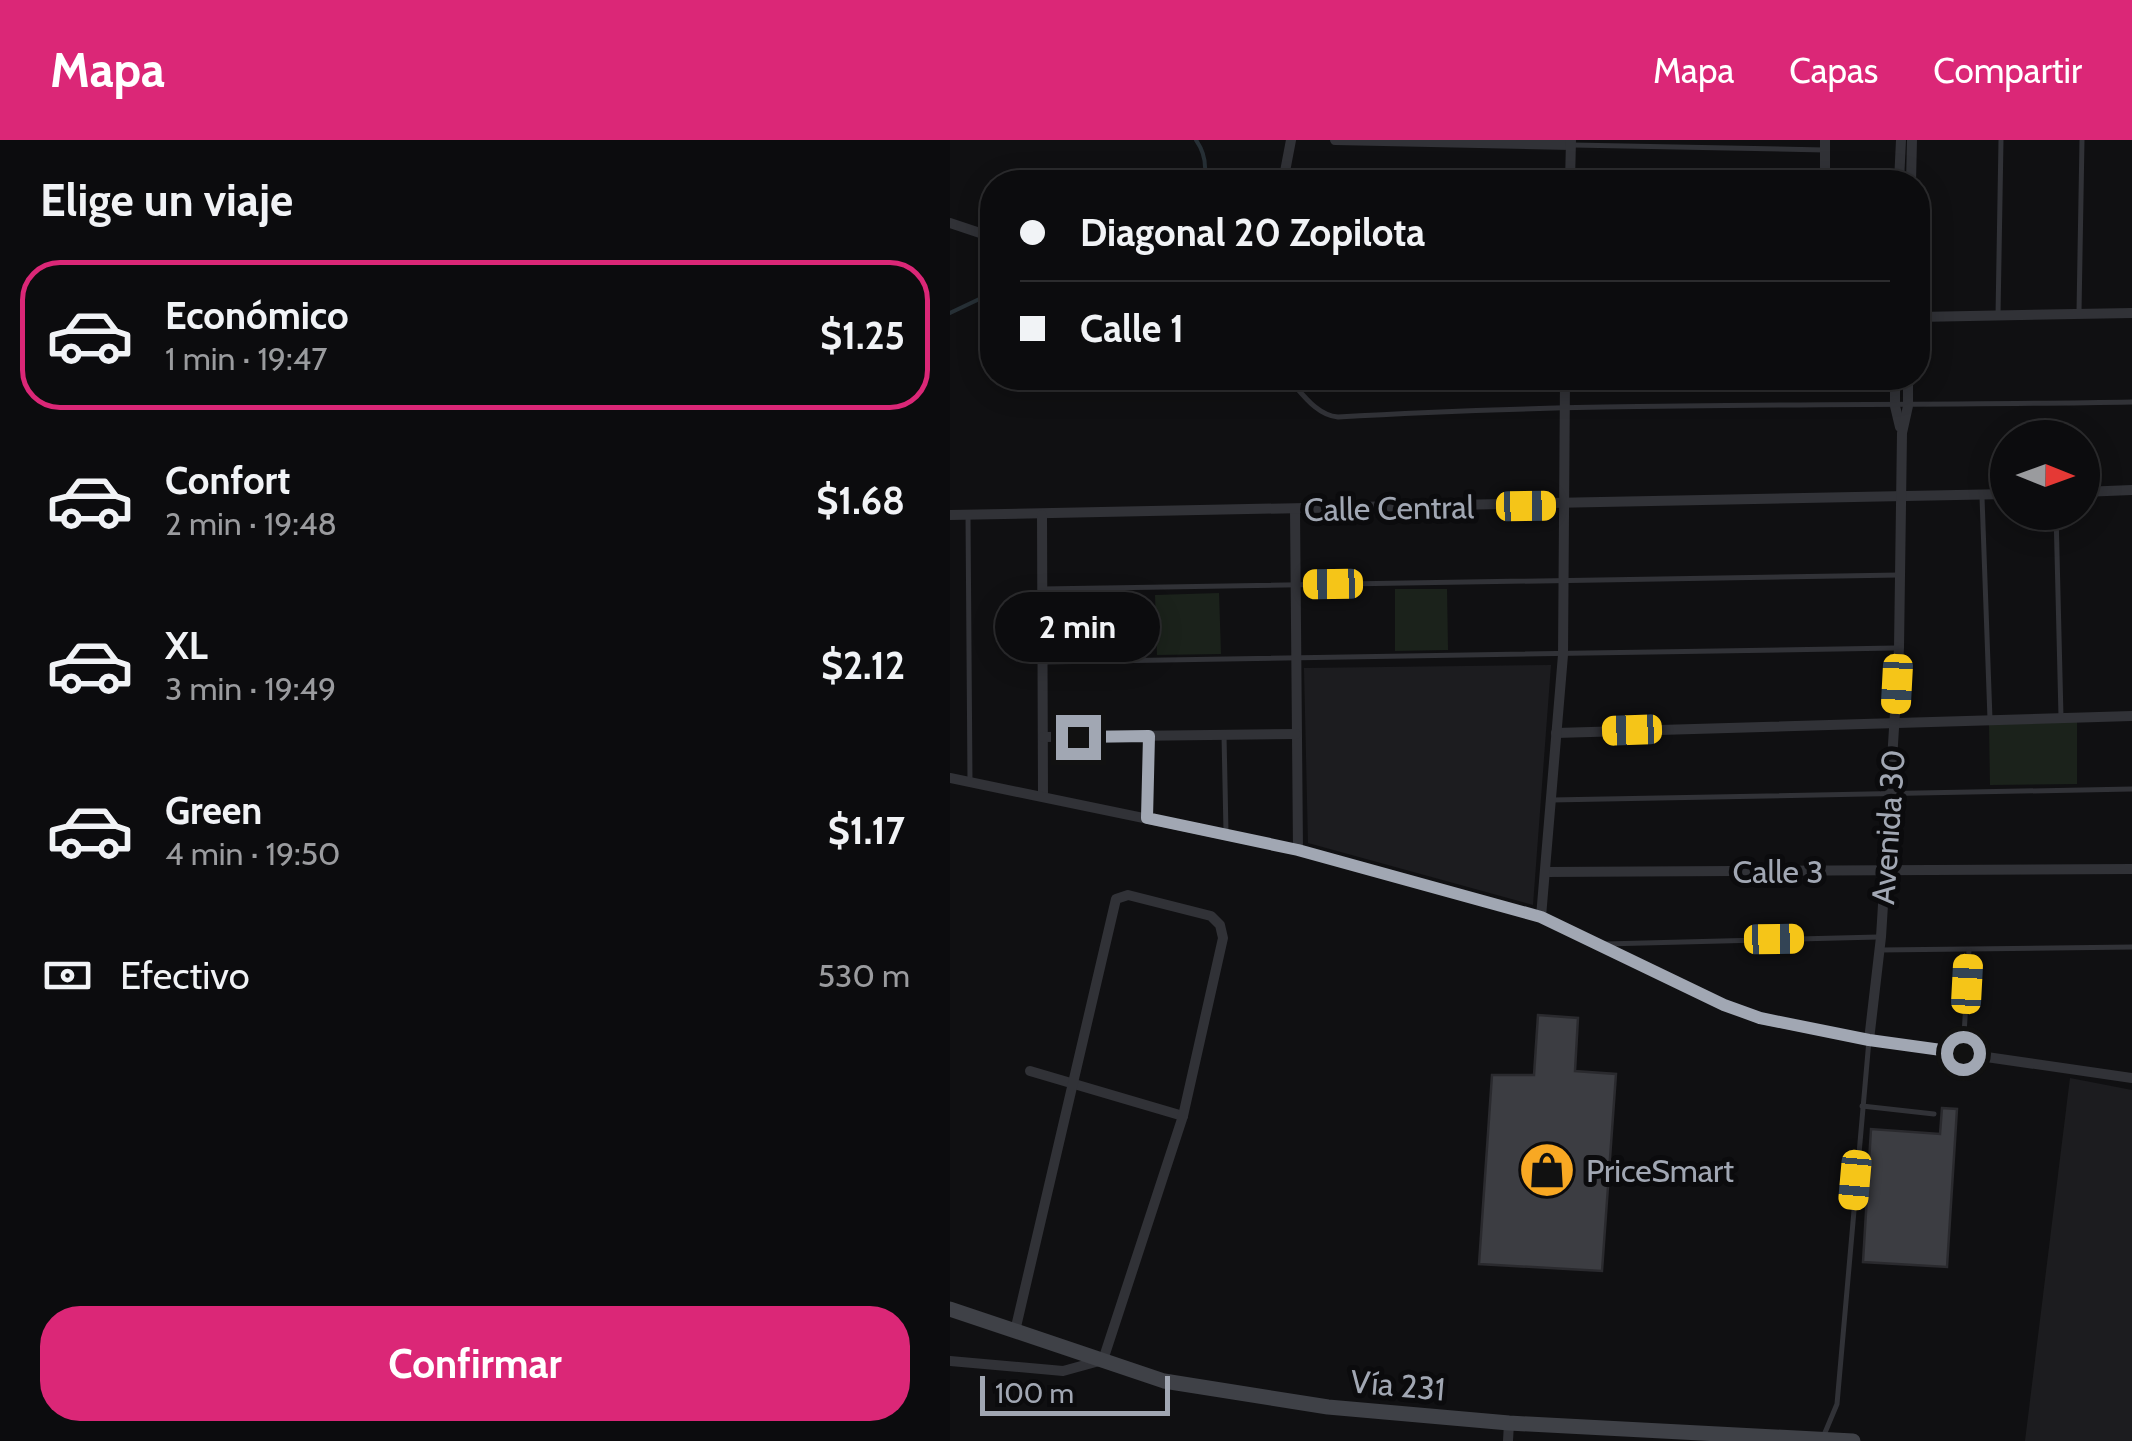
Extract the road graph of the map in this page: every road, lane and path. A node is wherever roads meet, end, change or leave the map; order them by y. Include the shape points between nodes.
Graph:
1 (1291, 140) edge
2 (1335, 140) edge
3 (1900, 140) edge
4 (1912, 140) edge
5 (2001, 140) edge
6 (2082, 140) edge
7 (1571, 143) edge
8 (1825, 145) edge
9 (1286, 170) edge
10 (1570, 170) edge
11 (1824, 170) edge
12 (1899, 170) edge
13 (1911, 170) edge
14 (950, 223) edge
15 (980, 233) edge
16 (2132, 313) edge
17 (2078, 315) junction
18 (1998, 316) junction
19 (1930, 318) edge
20 (1300, 390) edge
21 (1565, 390) edge
22 (1895, 390) edge
23 (1908, 390) edge
24 (2132, 402) edge
25 (1564, 406) junction
26 (1895, 406) junction
27 (1908, 406) junction
28 (1902, 433) junction
29 (2132, 490) edge
30 (2100, 491) edge
31 (1982, 494) junction
32 (1990, 494) edge
33 (1900, 496) junction
34 (1565, 505) junction
35 (1295, 510) junction
36 (968, 515) junction
37 (950, 516) edge
38 (1042, 516) junction
39 (2057, 530) edge
40 (1900, 574) junction
41 (1564, 581) junction
42 (1295, 585) junction
43 (1042, 589) junction
44 (1899, 648) junction
45 (1563, 656) junction
46 (1295, 659) junction
47 (1043, 662) junction
48 (2132, 716) edge
49 (2062, 717) junction
50 (1990, 718) junction
51 (1895, 721) junction
52 (1556, 733) junction
53 (1296, 734) junction
54 (1224, 735) junction
55 (1149, 736) junction
56 (1043, 738) junction
57 (950, 778) edge
58 (970, 782) junction
59 (2132, 789) edge
60 (1889, 794) junction
61 (1043, 796) junction
62 (1551, 800) junction
63 (1147, 818) junction
64 (1226, 834) junction
65 (1298, 850) junction
66 (2132, 869) edge
67 (1885, 870) junction
68 (1545, 872) junction
69 (1541, 917) junction
70 (1882, 937) junction
71 (1595, 944) junction
72 (2132, 947) edge
73 (1880, 950) junction
74 (1969, 950) junction
75 (1869, 1040) junction
76 (1963, 1053) junction
77 (1030, 1071) dead end
78 (2132, 1078) edge
79 (1072, 1084) junction
80 (1862, 1106) junction
81 (1934, 1114) dead end
82 (1183, 1116) junction
83 (950, 1308) edge
84 (1015, 1330) junction
85 (1103, 1360) junction
86 (950, 1361) edge
87 (1510, 1422) junction
88 (1678, 1436) edge
89 (1823, 1438) junction
90 (1508, 1441) edge
91 (1849, 1441) edge

1 - 9 street
2 - 7 street
3 - 12 street
4 - 13 street
5 - 18 lane
6 - 17 lane
7 - 8 lane
7 - 10 street
8 - 11 street
14 - 15 street
16 - 17 street
17 - 18 street
18 - 19 street
20 - 25 lane via 1327,416
21 - 25 street
22 - 26 street, Avenida 30
23 - 27 street, Avenida 30
24 - 27 lane
25 - 26 lane
25 - 34 street
26 - 27 lane
26 - 28 street, Avenida 30
27 - 28 street, Avenida 30
28 - 33 street, Avenida 30
29 - 30 street
31 - 32 street, Calle Central
31 - 33 street, Calle Central
31 - 50 lane
33 - 34 street, Calle Central
33 - 40 street, Avenida 30
34 - 35 street, Calle Central
34 - 41 street
35 - 38 street, Calle Central
35 - 42 street
36 - 37 street, Calle Central
36 - 38 street, Calle Central
36 - 58 lane
38 - 43 street
39 - 49 lane
40 - 41 lane
40 - 44 street, Avenida 30
41 - 42 lane
41 - 45 street
42 - 43 lane
42 - 46 street
43 - 47 street
44 - 45 lane
44 - 51 street, Avenida 30
45 - 46 lane
45 - 52 street
46 - 47 lane
46 - 53 street
47 - 56 street
48 - 49 street
49 - 50 street
50 - 51 street
51 - 52 street
51 - 60 street, Avenida 30
52 - 62 street
53 - 54 street
53 - 65 street
54 - 55 street
54 - 64 lane
55 - 56 street
55 - 63 lane
56 - 61 street
57 - 58 street
58 - 61 street
59 - 60 lane
60 - 62 lane
60 - 67 street, Avenida 30
61 - 63 street
62 - 68 street
63 - 64 street
64 - 65 street
65 - 69 street
66 - 67 street, Calle 3
67 - 68 street, Calle 3
67 - 70 street, Avenida 30
68 - 69 street
69 - 71 street
70 - 71 lane
70 - 73 street, Avenida 30
71 - 75 street via 1760,1018
72 - 74 lane
73 - 74 lane
73 - 75 street, Avenida 30
74 - 76 lane
75 - 76 street
75 - 80 lane
76 - 78 street
77 - 79 street
79 - 82 street
79 - 82 street via 1116,899 1128,895 1211,916 1223,938
79 - 84 street
80 - 81 lane
80 - 89 lane via 1837,1404
82 - 85 street
83 - 84 main road, Vía 231
84 - 85 main road, Vía 231
85 - 86 street via 1062,1372
85 - 87 main road, Vía 231 via 1164,1380 1328,1407
87 - 88 main road, Vía 231
87 - 90 street
88 - 89 main road, Vía 231
89 - 91 main road, Vía 231

